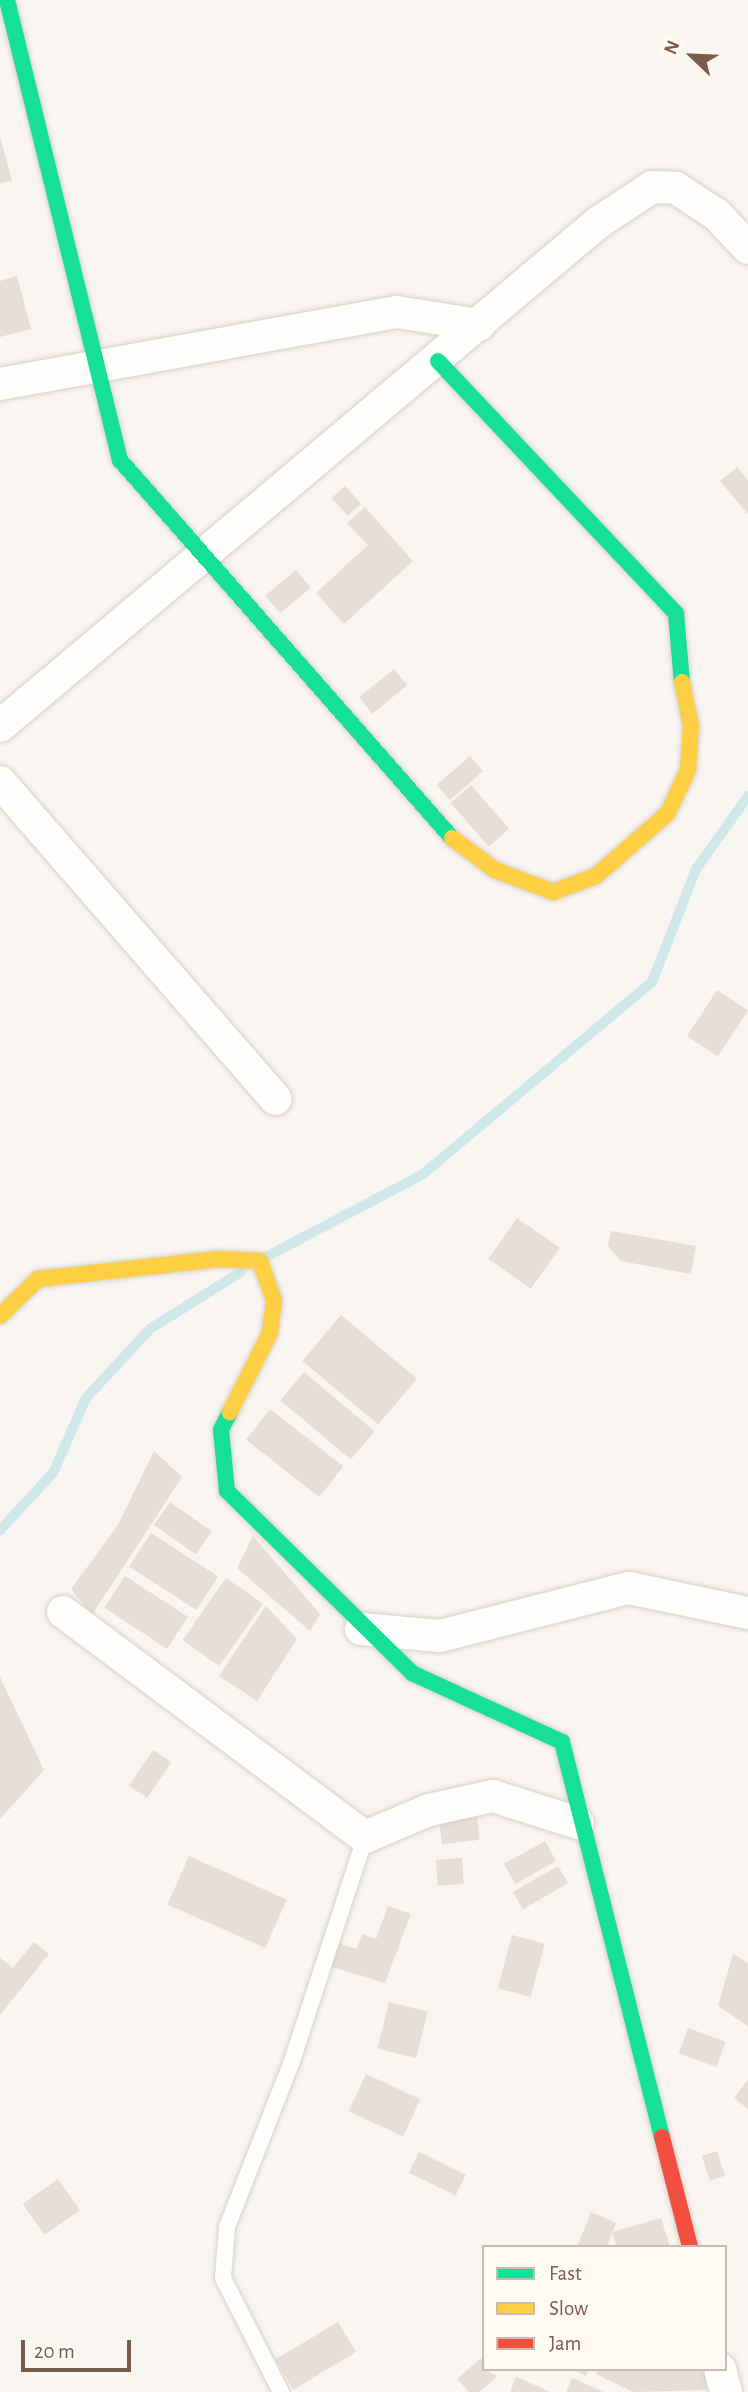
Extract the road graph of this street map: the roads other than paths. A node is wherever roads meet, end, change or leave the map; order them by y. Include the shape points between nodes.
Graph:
1 (7, 0) edge
2 (748, 248) edge
3 (479, 325) junction
4 (439, 361) junction
5 (93, 364) junction
6 (0, 384) edge
7 (200, 556) junction
8 (0, 726) edge
9 (0, 782) edge
10 (276, 1099) dead end
11 (0, 1316) edge
12 (63, 1612) dead end
13 (748, 1612) edge
14 (361, 1629) junction
15 (578, 1824) junction
16 (365, 1837) junction
17 (690, 2245) edge
18 (721, 2371) edge
19 (281, 2392) edge
20 (726, 2392) edge

1 - 5 street
2 - 3 street via 717,215 676,188 652,187 598,222
3 - 4 street
3 - 5 street via 397,312
4 - 7 street
4 - 7 street via 676,614 674,646 691,726 688,770 668,813 637,845 596,876 553,892 495,870 451,837
5 - 6 street
5 - 7 street via 120,460
7 - 8 street
9 - 10 street
11 - 14 street via 38,1279 219,1259 260,1261 274,1300 270,1333 221,1430 227,1491
12 - 16 street
13 - 14 street via 629,1588 440,1636
14 - 15 street via 412,1673 562,1742
15 - 16 street via 493,1796 429,1810
15 - 17 street via 599,1872
16 - 19 lane via 292,2061 227,2227 223,2278
18 - 20 street

